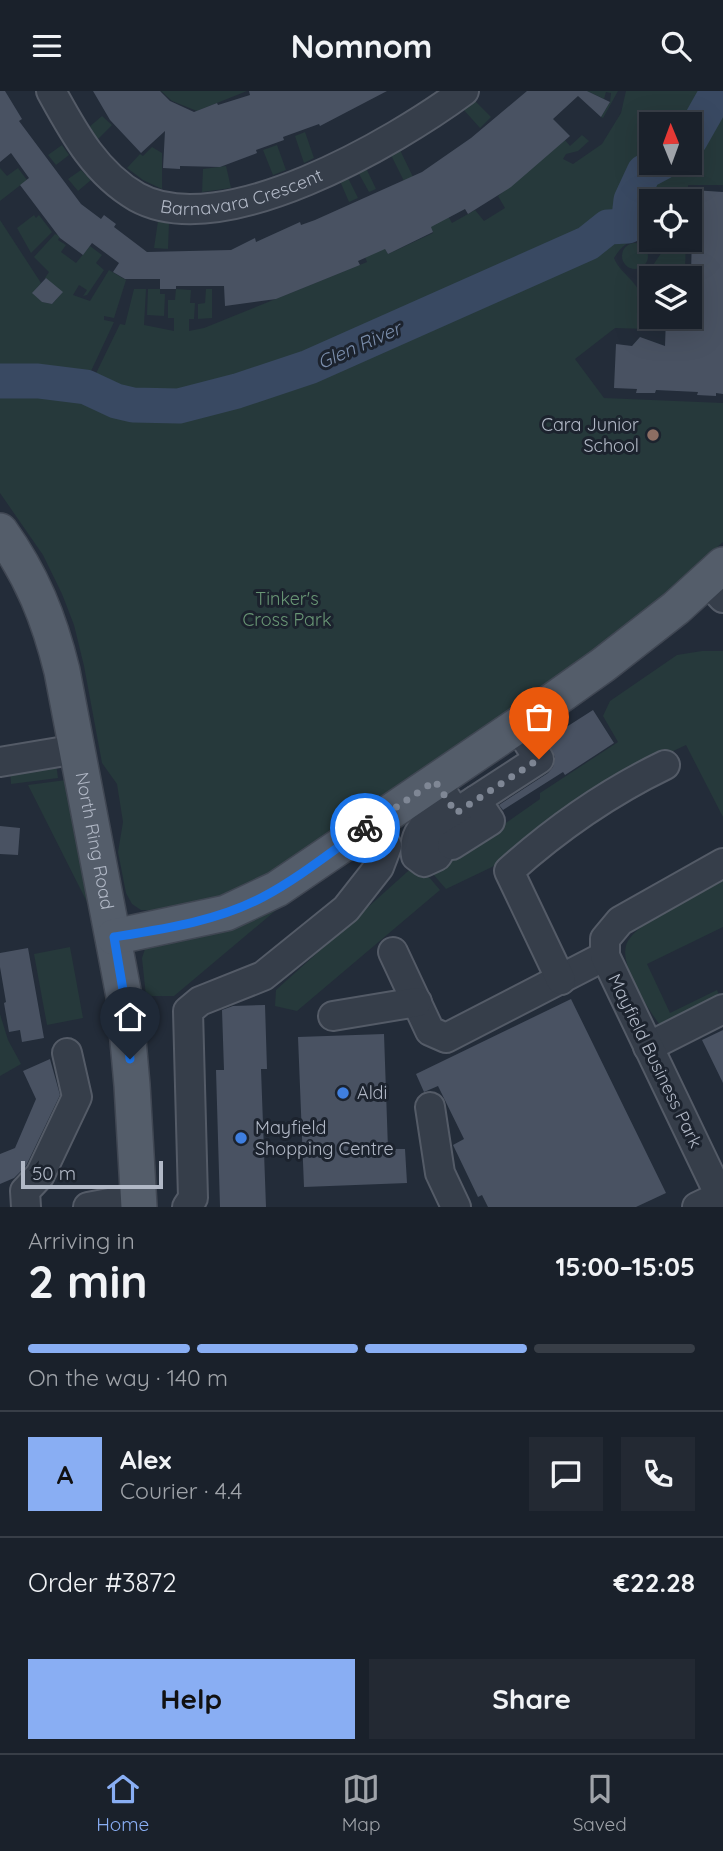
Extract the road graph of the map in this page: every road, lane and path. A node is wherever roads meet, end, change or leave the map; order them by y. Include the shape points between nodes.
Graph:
1 (51, 91) edge
2 (464, 91) edge
3 (0, 531) edge
4 (717, 581) edge
5 (77, 749) junction
6 (0, 762) edge
7 (665, 765) dead end
8 (454, 800) junction
9 (374, 822) junction
10 (723, 863) edge
11 (114, 937) junction
12 (393, 952) dead end
13 (605, 957) junction
14 (561, 980) junction
15 (417, 1002) junction
16 (723, 1009) edge
17 (333, 1016) dead end
18 (648, 1047) junction
19 (67, 1053) dead end
20 (430, 1107) dead end
21 (713, 1199) edge
22 (138, 1203) edge
23 (26, 1207) edge
24 (88, 1207) edge
25 (187, 1207) edge
26 (456, 1207) edge

1 - 2 street, Barnavara Crescent via 104,172 138,197 178,209 229,205 302,182 403,133
3 - 5 main road, North Ring Road via 36,591 52,633
4 - 8 main road via 517,726
5 - 6 street
5 - 11 main road, North Ring Road
7 - 14 street via 584,810 509,871
8 - 8 street via 423,824 414,847 415,856 424,862 490,821
8 - 9 main road
9 - 11 main road via 246,905 204,919
9 - 25 street via 387,846 379,867 346,909 263,976 200,1001 188,1011 193,1198
10 - 13 street, Mayfield Business Park via 620,921 605,939
11 - 22 main road, North Ring Road via 128,1032
12 - 15 street
13 - 14 street
13 - 18 street, Mayfield Business Park
14 - 15 street via 446,1038 430,1031
15 - 17 street
16 - 18 street
18 - 21 street, Mayfield Business Park
19 - 23 street via 77,1097 40,1175 25,1191
20 - 26 street via 440,1173
22 - 24 street via 125,1200

